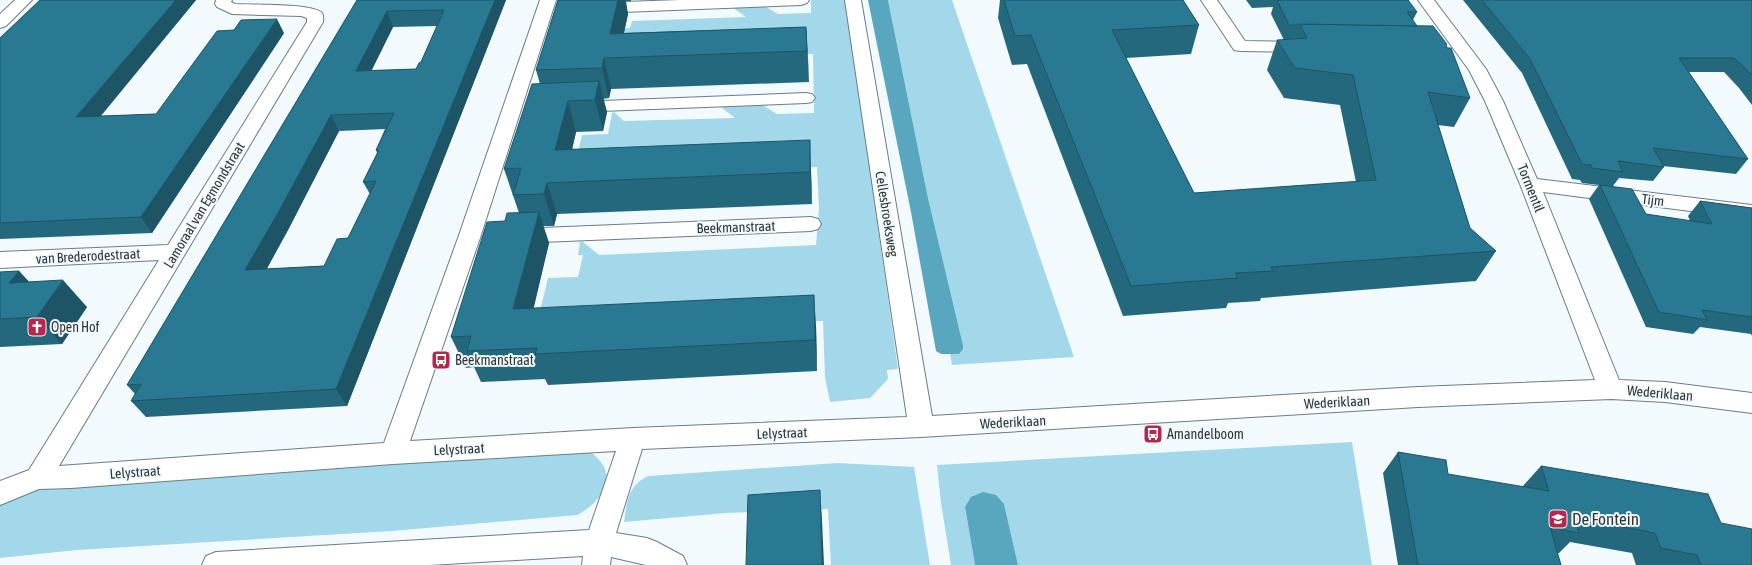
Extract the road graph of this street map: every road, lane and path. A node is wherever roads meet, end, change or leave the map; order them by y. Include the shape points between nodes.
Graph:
1 (224, 0) edge
2 (801, 0) edge
3 (853, 0) edge
4 (1209, 0) edge
5 (1426, 0) edge
6 (13, 6) edge
7 (551, 7) edge
8 (583, 9) edge
9 (0, 23) edge
10 (1320, 47) edge
11 (1439, 49) edge
12 (1463, 49) junction
13 (806, 98) dead end
14 (559, 107) edge
15 (1530, 184) junction
16 (1752, 212) edge
17 (811, 224) dead end
18 (469, 238) junction
19 (176, 252) junction
20 (0, 260) edge
21 (1611, 389) junction
22 (1752, 403) edge
23 (921, 427) junction
24 (633, 439) junction
25 (393, 453) junction
26 (38, 478) junction
27 (0, 493) edge
28 (597, 554) edge
29 (216, 565) edge
30 (673, 565) edge

1 - 19 street, Lamoraal van Egmondstraat via 223,4 232,9 303,11 315,15 315,22
2 - 8 street
3 - 23 street, Cellesbroeksweg
4 - 10 street via 1240,46
5 - 12 street, Tormentil
6 - 9 street
7 - 18 street via 520,109
11 - 12 street
12 - 15 street, Tormentil via 1494,101
13 - 14 street
15 - 16 street, Tijm
15 - 21 street, Tormentil
17 - 18 street, Beekmanstraat
18 - 25 street
19 - 20 street, van Brederodestraat
19 - 26 street, Lamoraal van Egmondstraat
21 - 22 street, Wederiklaan via 1665,392
21 - 23 street, Wederiklaan via 1410,398
23 - 24 street, Lelystraat
24 - 25 street, Lelystraat
24 - 28 street
25 - 26 street, Lelystraat
26 - 27 street, Lelystraat
28 - 29 street
28 - 30 street via 647,551

